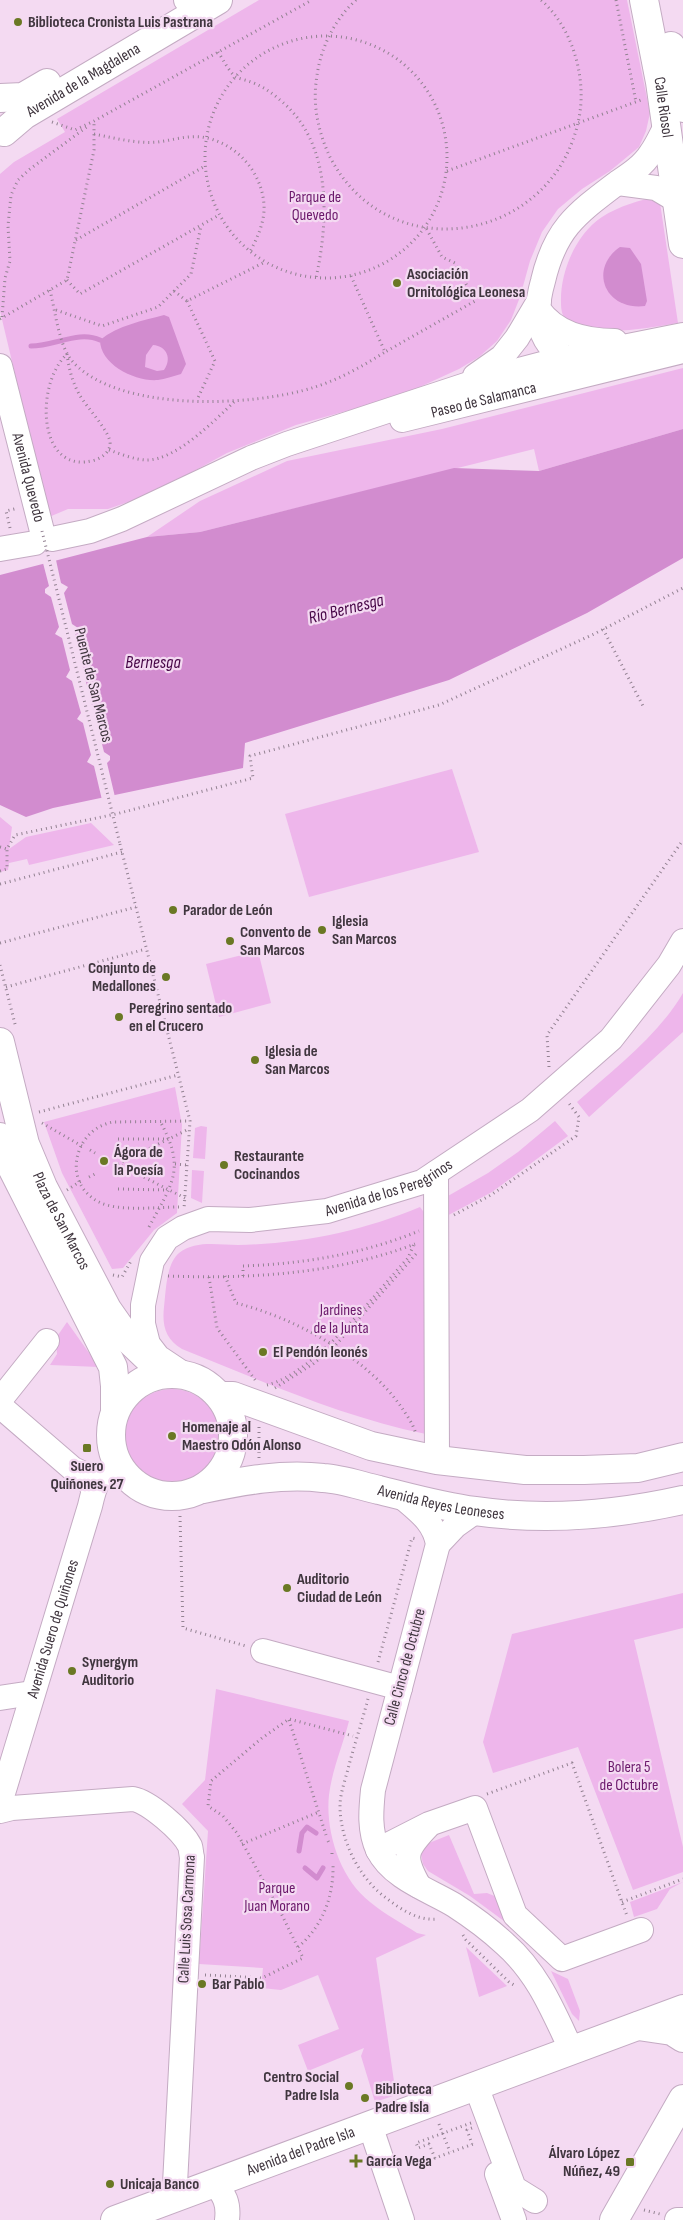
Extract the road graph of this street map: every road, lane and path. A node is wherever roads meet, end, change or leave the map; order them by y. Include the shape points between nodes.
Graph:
1 (187, 0) edge
2 (218, 0) edge
3 (312, 0) edge
4 (356, 0) edge
5 (541, 0) edge
6 (616, 0) edge
7 (644, 0) edge
8 (662, 0) edge
9 (329, 35) junction
10 (218, 52) junction
11 (235, 76) junction
12 (0, 98) edge
13 (647, 98) dead end
14 (636, 102) junction
15 (674, 117) edge
16 (43, 119) dead end
17 (94, 122) junction
18 (578, 123) junction
19 (1, 127) edge
20 (94, 134) junction
21 (206, 137) junction
22 (205, 166) junction
23 (447, 171) junction
24 (618, 183) junction
25 (676, 200) junction
26 (220, 215) junction
27 (201, 226) junction
28 (425, 227) junction
29 (75, 241) junction
30 (683, 244) edge
31 (250, 252) junction
32 (265, 262) junction
33 (351, 276) junction
34 (316, 278) junction
35 (67, 280) junction
36 (50, 290) junction
37 (174, 292) junction
38 (187, 300) junction
39 (539, 306) junction
40 (55, 310) junction
41 (1, 318) edge
42 (557, 328) junction
43 (683, 335) edge
44 (646, 351) junction
45 (683, 351) edge
46 (386, 352) junction
47 (67, 354) junction
48 (559, 358) junction
49 (0, 366) edge
50 (465, 395) junction
51 (197, 400) junction
52 (234, 401) junction
53 (109, 450) junction
54 (35, 504) junction
55 (43, 538) junction
56 (6, 541) edge
57 (683, 588) edge
58 (603, 629) junction
59 (643, 706) dead end
60 (683, 840) edge
61 (0, 848) edge
62 (7, 849) junction
63 (122, 852) junction
64 (0, 871) edge
65 (0, 884) edge
66 (136, 907) junction
67 (683, 941) edge
68 (0, 943) edge
69 (146, 949) junction
70 (0, 966) edge
71 (6, 987) junction
72 (9, 1037) edge
73 (550, 1074) dead end
74 (178, 1075) junction
75 (37, 1104) dead end
76 (39, 1112) junction
77 (160, 1121) junction
78 (190, 1121) junction
79 (190, 1129) junction
80 (118, 1139) dead end
81 (169, 1139) junction
82 (81, 1145) junction
83 (7, 1147) edge
84 (90, 1150) dead end
85 (95, 1153) dead end
86 (175, 1164) junction
87 (187, 1165) junction
88 (436, 1173) junction
89 (95, 1174) dead end
90 (89, 1177) dead end
91 (81, 1182) junction
92 (118, 1189) dead end
93 (67, 1190) dead end
94 (169, 1190) junction
95 (185, 1198) junction
96 (160, 1207) junction
97 (184, 1207) junction
98 (193, 1208) dead end
99 (184, 1215) dead end
100 (148, 1230) dead end
101 (423, 1230) dead end
102 (423, 1236) dead end
103 (422, 1241) dead end
104 (414, 1244) junction
105 (418, 1251) dead end
106 (136, 1252) dead end
107 (225, 1276) junction
108 (209, 1277) junction
109 (119, 1278) dead end
110 (164, 1279) dead end
111 (47, 1341) dead end
112 (332, 1346) junction
113 (177, 1374) junction
114 (271, 1391) dead end
115 (220, 1396) junction
116 (0, 1400) edge
117 (0, 1406) edge
118 (115, 1409) junction
119 (260, 1424) dead end
120 (416, 1440) dead end
121 (683, 1457) edge
122 (437, 1460) junction
123 (120, 1466) junction
124 (259, 1466) dead end
125 (89, 1482) junction
126 (203, 1489) junction
127 (401, 1496) junction
128 (683, 1500) edge
129 (476, 1511) junction
130 (180, 1516) dead end
131 (438, 1544) junction
132 (263, 1650) joint
133 (400, 1688) junction
134 (32, 1693) junction
135 (0, 1698) edge
136 (289, 1719) junction
137 (352, 1736) dead end
138 (373, 1790) junction
139 (486, 1795) dead end
140 (1, 1798) edge
141 (319, 1812) junction
142 (429, 1824) junction
143 (326, 1835) dead end
144 (242, 1844) junction
145 (378, 1850) junction
146 (333, 1864) dead end
147 (683, 1879) edge
148 (419, 1886) junction
149 (622, 1902) junction
150 (635, 1925) joint
151 (298, 1948) junction
152 (185, 1974) junction
153 (683, 2009) edge
154 (634, 2026) junction
155 (683, 2038) edge
156 (571, 2049) junction
157 (476, 2086) junction
158 (683, 2099) edge
159 (439, 2124) dead end
160 (370, 2125) junction
161 (478, 2132) junction
162 (443, 2134) junction
163 (450, 2152) junction
164 (213, 2183) junction
165 (535, 2201) dead end
166 (156, 2208) edge
167 (641, 2209) dead end
168 (675, 2218) edge
169 (115, 2220) edge
170 (227, 2220) edge
171 (402, 2220) edge
172 (514, 2220) edge
173 (614, 2220) edge

1 - 12 main road, Avenida de la Magdalena via 23,98
2 - 19 main road, Avenida de la Magdalena
3 - 10 path
4 - 9 path
5 - 18 path via 557,18 575,55 581,95
6 - 14 path
7 - 15 main road, Calle Riosol via 660,82
8 - 15 main road, Calle Riosol
9 - 11 path via 312,36 278,46
9 - 23 path via 356,39 387,51 418,77 430,93 445,130
9 - 28 path via 315,91 319,129 325,147 345,180 358,194 389,215
10 - 11 path
10 - 17 path
11 - 21 path via 216,105
11 - 34 path via 271,93 293,112 309,135 324,190
13 - 14 path
14 - 18 path
15 - 24 street via 651,154
15 - 25 main road, Calle Riosol
16 - 17 path via 75,130
17 - 20 path
17 - 41 path via 18,180 11,195 8,226 10,261
18 - 23 path
18 - 28 path via 559,169 534,198 518,209 483,225 445,229
20 - 21 path via 125,141 157,142 182,136
20 - 29 path via 94,150
21 - 22 path
21 - 31 path via 229,146 247,162 259,182 264,206 261,230
22 - 26 path via 212,200
22 - 29 path
23 - 28 path via 440,200
24 - 25 street via 656,188
24 - 39 street via 575,216 558,237 548,257
25 - 30 main road, Calle Riosol
26 - 27 path
26 - 31 path
27 - 35 path via 80,294
27 - 37 path via 191,274
28 - 33 path via 416,240 391,260
28 - 46 path via 442,257 455,263 475,301
29 - 35 path
31 - 32 path
32 - 34 path via 288,273
32 - 38 path
33 - 34 path
33 - 46 path
35 - 36 path
36 - 40 path
36 - 41 path
37 - 38 path
37 - 40 path via 158,307 102,326
38 - 51 path via 215,361
39 - 42 street
39 - 48 street via 543,334
39 - 50 street via 502,357
40 - 47 path
42 - 44 street via 577,337 610,341
42 - 48 street
43 - 44 street, Paseo de Salamanca
44 - 45 street, Paseo de Salamanca
44 - 48 street, Paseo de Salamanca
44 - 50 street, Paseo de Salamanca
46 - 52 path via 352,372 313,388 264,399
47 - 51 path via 89,376 121,392
47 - 53 path via 69,371 79,393 106,430
47 - 53 path via 55,368 50,382 46,425 51,441 68,458 78,461 98,459
48 - 50 street via 540,375
49 - 54 street, Avenida Quevedo
50 - 55 street, Paseo de Salamanca via 446,410 323,433 287,444 122,519 90,531
51 - 52 path
52 - 53 path via 204,429 159,458 138,459
54 - 55 street, Avenida Quevedo
54 - 56 path via 6,511
55 - 56 street, Paseo de Salamanca
55 - 63 path, Puente de San Marcos, bridge
57 - 58 path
58 - 59 path
58 - 62 path via 439,705 250,756 253,778 116,814 15,835
60 - 73 path via 547,1034
61 - 62 path
62 - 64 path via 7,869
63 - 65 path
63 - 66 path, Puente de San Marcos
66 - 68 path
66 - 69 path, Puente de San Marcos
67 - 88 street, Avenida de los Peregrinos via 669,965 611,1039 530,1110
69 - 71 path
69 - 74 path, Puente de San Marcos
70 - 71 path
71 - 72 path
72 - 83 main road, Plaza de San Marcos
74 - 76 path
74 - 78 path, Puente de San Marcos
75 - 76 path
76 - 82 path via 42,1124
77 - 78 path
77 - 81 path
77 - 82 path via 104,1124 92,1130
78 - 79 path, Puente de San Marcos
79 - 81 path
79 - 87 path, Puente de San Marcos
80 - 81 path
81 - 86 path
81 - 94 path via 118,1164
82 - 91 path via 76,1164
83 - 113 main road, Plaza de San Marcos via 43,1187 108,1309 128,1339 148,1358
83 - 118 main road, Plaza de San Marcos via 113,1367
84 - 85 path
86 - 87 path
86 - 94 path
87 - 95 path, Puente de San Marcos
88 - 113 street, Avenida de los Peregrinos via 422,1182 328,1211 250,1220 208,1219 183,1228 168,1238 152,1261 143,1305 143,1324 148,1344
88 - 122 street
89 - 90 path
91 - 93 path
91 - 96 path via 91,1197 104,1204
92 - 94 path
94 - 95 path
94 - 96 path
95 - 97 path, Puente de San Marcos
96 - 97 path
96 - 100 path
97 - 98 path
97 - 99 path, Puente de San Marcos
101 - 102 path
103 - 104 path
104 - 107 path via 313,1270
104 - 112 path via 408,1258
105 - 112 path
106 - 109 path
107 - 108 path
107 - 112 path via 236,1303 275,1315
108 - 110 path via 168,1276
108 - 112 path via 217,1328 260,1386 296,1370
111 - 116 street
112 - 114 path via 313,1364
112 - 120 path via 373,1374 388,1390 408,1417
113 - 115 main road via 210,1386
113 - 118 main road via 153,1377 138,1384
115 - 122 main road via 233,1396 371,1446
115 - 126 main road via 230,1412 234,1430 232,1450 225,1467
117 - 125 street
118 - 123 main road via 111,1444
119 - 124 path
121 - 122 main road via 638,1468 584,1470 525,1470
123 - 125 street via 106,1465
123 - 126 main road via 136,1484 162,1496 190,1494
125 - 134 street, Avenida Suero de Quiñones via 90,1506
126 - 127 main road, Avenida Reyes Leoneses via 254,1479 306,1476 343,1481
127 - 129 main road, Avenida Reyes Leoneses
127 - 131 street via 436,1530
128 - 129 main road, Avenida Reyes Leoneses via 648,1508 580,1515
129 - 131 street, Calle Cinco de Octubre
130 - 132 path via 183,1628
131 - 133 street, Calle Cinco de Octubre
132 - 133 street
133 - 138 street, Calle Cinco de Octubre
134 - 135 street
134 - 140 street, Avenida Suero de Quiñones
136 - 137 path
136 - 141 path
136 - 144 path via 211,1781 208,1806 228,1821
138 - 142 street via 380,1815 389,1822 402,1828
138 - 145 street, Calle Cinco de Octubre via 371,1817
139 - 149 path via 572,1763
140 - 152 street, Calle Luis Sosa Carmona via 12,1808 133,1799 152,1807 190,1846
141 - 143 path
141 - 144 path
142 - 145 street
142 - 148 street via 412,1843 409,1852 408,1867
142 - 150 street via 475,1808 515,1915 562,1959
144 - 151 path
145 - 148 street, Calle Cinco de Octubre via 389,1865
146 - 151 path via 332,1884 324,1914
147 - 149 path
148 - 156 street, Calle Cinco de Octubre via 488,1930 525,1964 543,1990
149 - 150 path
151 - 152 path via 303,1958 262,1978
152 - 166 street, Calle Luis Sosa Carmona via 175,2179 173,2192
153 - 154 main road, Avenida del Padre Isla
154 - 155 main road via 672,2031
154 - 156 main road, Avenida del Padre Isla
156 - 157 main road, Avenida del Padre Isla
157 - 160 main road, Avenida del Padre Isla
157 - 165 street via 514,2188
158 - 173 main road
159 - 162 path
160 - 164 main road, Avenida del Padre Isla
160 - 171 street
161 - 162 path
161 - 163 path
161 - 172 street
162 - 163 path
162 - 163 path via 416,2143 418,2148 429,2144 435,2158
164 - 166 main road, Avenida del Padre Isla
164 - 170 street via 224,2195
166 - 169 main road, Avenida del Padre Isla
167 - 168 path

